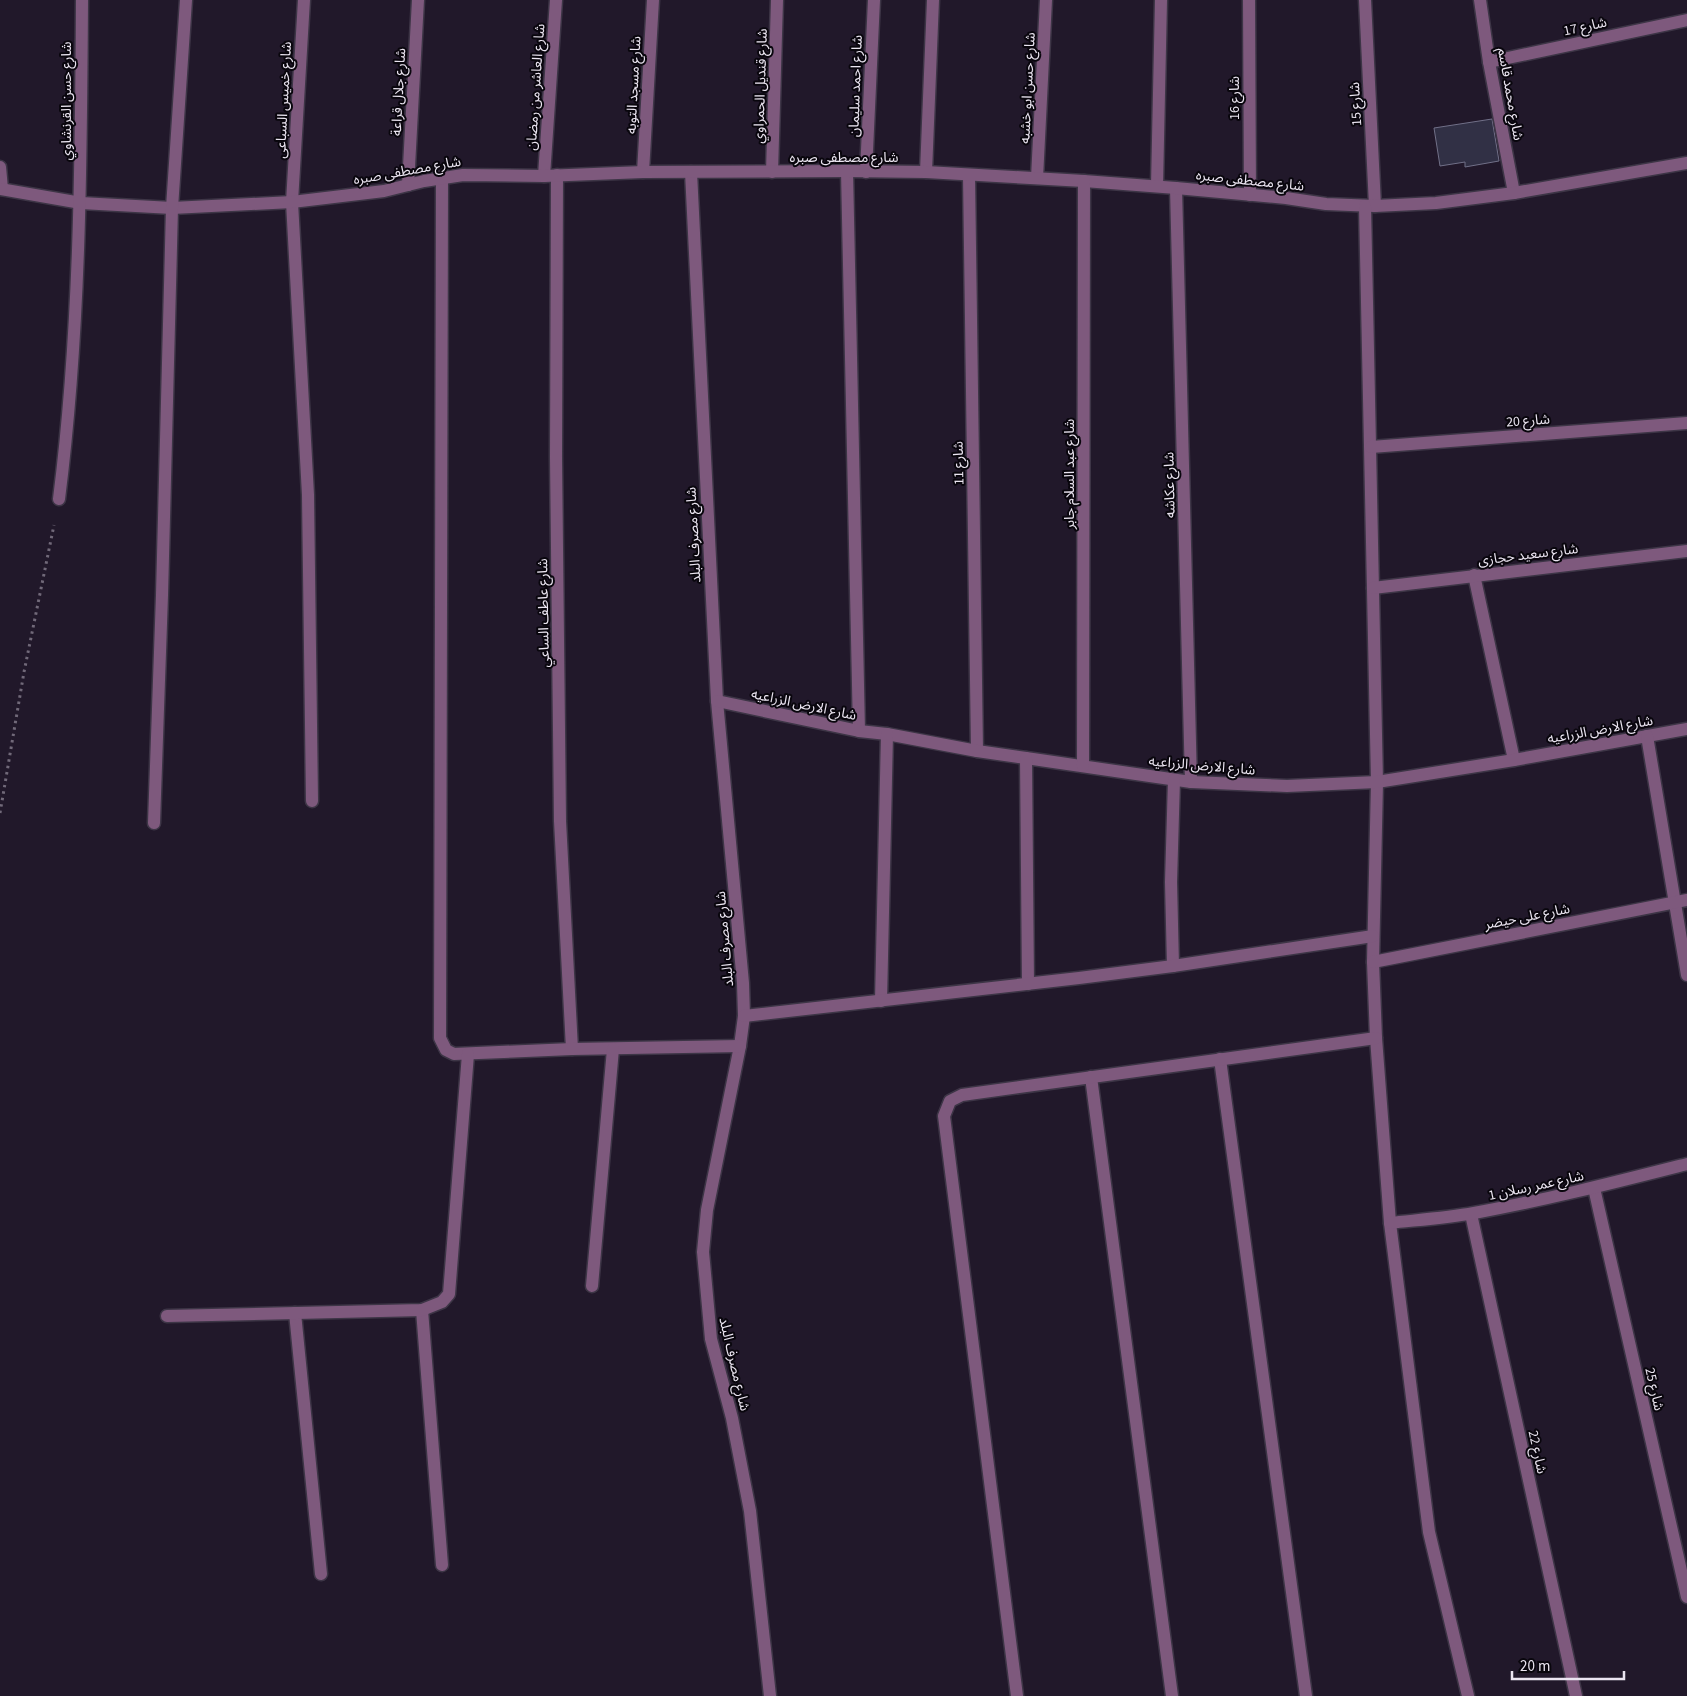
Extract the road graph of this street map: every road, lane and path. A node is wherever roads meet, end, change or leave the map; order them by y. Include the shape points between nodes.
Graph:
1 (82, 0) edge
2 (186, 0) edge
3 (304, 0) edge
4 (418, 0) edge
5 (556, 0) edge
6 (653, 0) edge
7 (777, 0) edge
8 (874, 0) edge
9 (933, 0) edge
10 (1046, 0) edge
11 (1161, 0) edge
12 (1249, 0) edge
13 (1365, 0) edge
14 (1480, 0) edge
15 (1687, 20) edge
16 (1489, 62) junction
17 (1687, 163) edge
18 (0, 167) edge
19 (847, 171) junction
20 (643, 172) junction
21 (690, 172) junction
22 (772, 172) junction
23 (866, 172) junction
24 (926, 172) junction
25 (557, 175) junction
26 (969, 175) junction
27 (544, 176) junction
28 (442, 177) junction
29 (1037, 178) junction
30 (1084, 181) junction
31 (408, 185) junction
32 (1157, 186) junction
33 (1176, 188) junction
34 (1, 189) edge
35 (1514, 193) junction
36 (1250, 196) junction
37 (292, 202) junction
38 (80, 203) junction
39 (1370, 206) junction
40 (172, 208) junction
41 (1687, 423) edge
42 (1371, 447) junction
43 (59, 500) joint
44 (1687, 551) edge
45 (1474, 576) junction
46 (1373, 588) junction
47 (717, 701) junction
48 (1687, 729) edge
49 (859, 731) junction
50 (887, 734) junction
51 (1648, 736) junction
52 (977, 751) junction
53 (1026, 758) junction
54 (1514, 760) junction
55 (1083, 766) junction
56 (1174, 780) junction
57 (1191, 782) junction
58 (1377, 782) junction
59 (312, 801) dead end
60 (0, 813) edge
61 (154, 823) dead end
62 (1681, 901) edge
63 (1373, 936) junction
64 (1373, 962) junction
65 (1173, 966) junction
66 (1687, 975) edge
67 (1028, 984) junction
68 (881, 1001) junction
69 (744, 1016) junction
70 (1376, 1038) junction
71 (740, 1046) junction
72 (572, 1049) junction
73 (613, 1049) junction
74 (468, 1054) junction
75 (1220, 1059) junction
76 (1090, 1077) junction
77 (1687, 1164) edge
78 (1594, 1188) junction
79 (1471, 1214) junction
80 (1390, 1223) junction
81 (592, 1286) dead end
82 (422, 1310) junction
83 (295, 1313) junction
84 (167, 1316) dead end
85 (442, 1565) dead end
86 (321, 1574) dead end
87 (1687, 1596) edge
88 (770, 1696) edge
89 (1016, 1696) edge
90 (1172, 1696) edge
91 (1306, 1696) edge
92 (1468, 1696) edge
93 (1576, 1696) edge

1 - 38 street, شارع حسن القرنشاوي
2 - 40 street
3 - 37 street, شارع خميس السباعى
4 - 31 street, شارع جلال قراعة
5 - 27 street, شارع العاشر من رمضان
6 - 20 street, شارع مسجد التوبه
7 - 22 street, شارع قنديل الحمراوي
8 - 23 street, شارع احمد سليمان
9 - 24 street
10 - 29 street, شارع حسن ابو خشبه
11 - 32 street
12 - 36 street, شارع 16
13 - 39 street, شارع 15
14 - 16 street, شارع محمد قاسم
15 - 16 street, شارع 17
16 - 35 street, شارع محمد قاسم
17 - 35 street, شارع مصطفى صبره
18 - 34 street
19 - 22 street, شارع مصطفى صبره
19 - 23 street, شارع مصطفى صبره
19 - 49 street
20 - 21 street, شارع مصطفى صبره
20 - 25 street, شارع مصطفى صبره
21 - 22 street, شارع مصطفى صبره
21 - 47 street, شارع مصرف البلد
23 - 24 street, شارع مصطفى صبره
24 - 26 street, شارع مصطفى صبره
25 - 27 street, شارع مصطفى صبره
25 - 72 street, شارع عاطف الساعي via 560,821
26 - 29 street, شارع مصطفى صبره
26 - 52 street, شارع 11
27 - 28 street, شارع مصطفى صبره
28 - 31 street, شارع مصطفى صبره
28 - 74 street via 440,1038 446,1050 454,1054
29 - 30 street, شارع مصطفى صبره
30 - 32 street, شارع مصطفى صبره
30 - 55 street, شارع عبد السلام جابر
31 - 37 street, شارع مصطفى صبره
32 - 33 street, شارع مصطفى صبره
33 - 36 street, شارع مصطفى صبره
33 - 57 street, شارع عكاشه
34 - 38 street, شارع مصطفى صبره
35 - 39 street, شارع مصطفى صبره via 1436,203
36 - 39 street, شارع مصطفى صبره
37 - 40 street, شارع مصطفى صبره
37 - 59 street, شارع خميس السباعى via 308,495
38 - 40 street, شارع مصطفى صبره
38 - 43 street, شارع حسن القرنشاوي via 70,399
39 - 42 street, شارع 15
40 - 61 street
41 - 42 street, شارع 20
42 - 46 street, شارع 15
43 - 60 path via 24,672
44 - 45 street, شارع سعيد حجازى
45 - 46 street, شارع سعيد حجازى
45 - 54 street
46 - 58 street, شارع 15
47 - 49 street, شارع الارض الزراعيه
47 - 69 street, شارع مصرف البلد
48 - 51 street, شارع الارض الزراعيه
49 - 50 street, شارع الارض الزراعيه
50 - 52 street, شارع الارض الزراعيه
50 - 68 street
51 - 54 street, شارع الارض الزراعيه
51 - 62 street
52 - 53 street, شارع الارض الزراعيه
53 - 55 street, شارع الارض الزراعيه
53 - 67 street
54 - 58 street, شارع الارض الزراعيه
55 - 56 street, شارع الارض الزراعيه
56 - 57 street, شارع الارض الزراعيه
56 - 65 street
57 - 58 street, شارع الارض الزراعيه via 1287,786
58 - 63 street, شارع 15
62 - 64 street, شارع على حيضر
62 - 66 street
63 - 64 street, شارع 15
63 - 65 street
64 - 70 street, شارع 15
65 - 67 street
67 - 68 street
68 - 69 street
69 - 71 street, شارع مصرف البلد
70 - 75 street
70 - 80 street, شارع 15
71 - 73 street
71 - 88 street, شارع مصرف البلد via 707,1210 703,1252 711,1339 732,1418 750,1511
72 - 73 street
72 - 74 street
73 - 81 street
74 - 82 street via 449,1294 442,1302
75 - 76 street
75 - 91 street
76 - 89 street via 962,1095 950,1102 944,1116
76 - 90 street
77 - 78 street, شارع عمر رسلان 1
78 - 79 street, شارع عمر رسلان 1
78 - 87 street, شارع 25
79 - 80 street, شارع عمر رسلان 1
79 - 93 street, شارع 22
80 - 92 street, شارع 15 via 1429,1532
82 - 83 street
82 - 85 street
83 - 84 street
83 - 86 street

